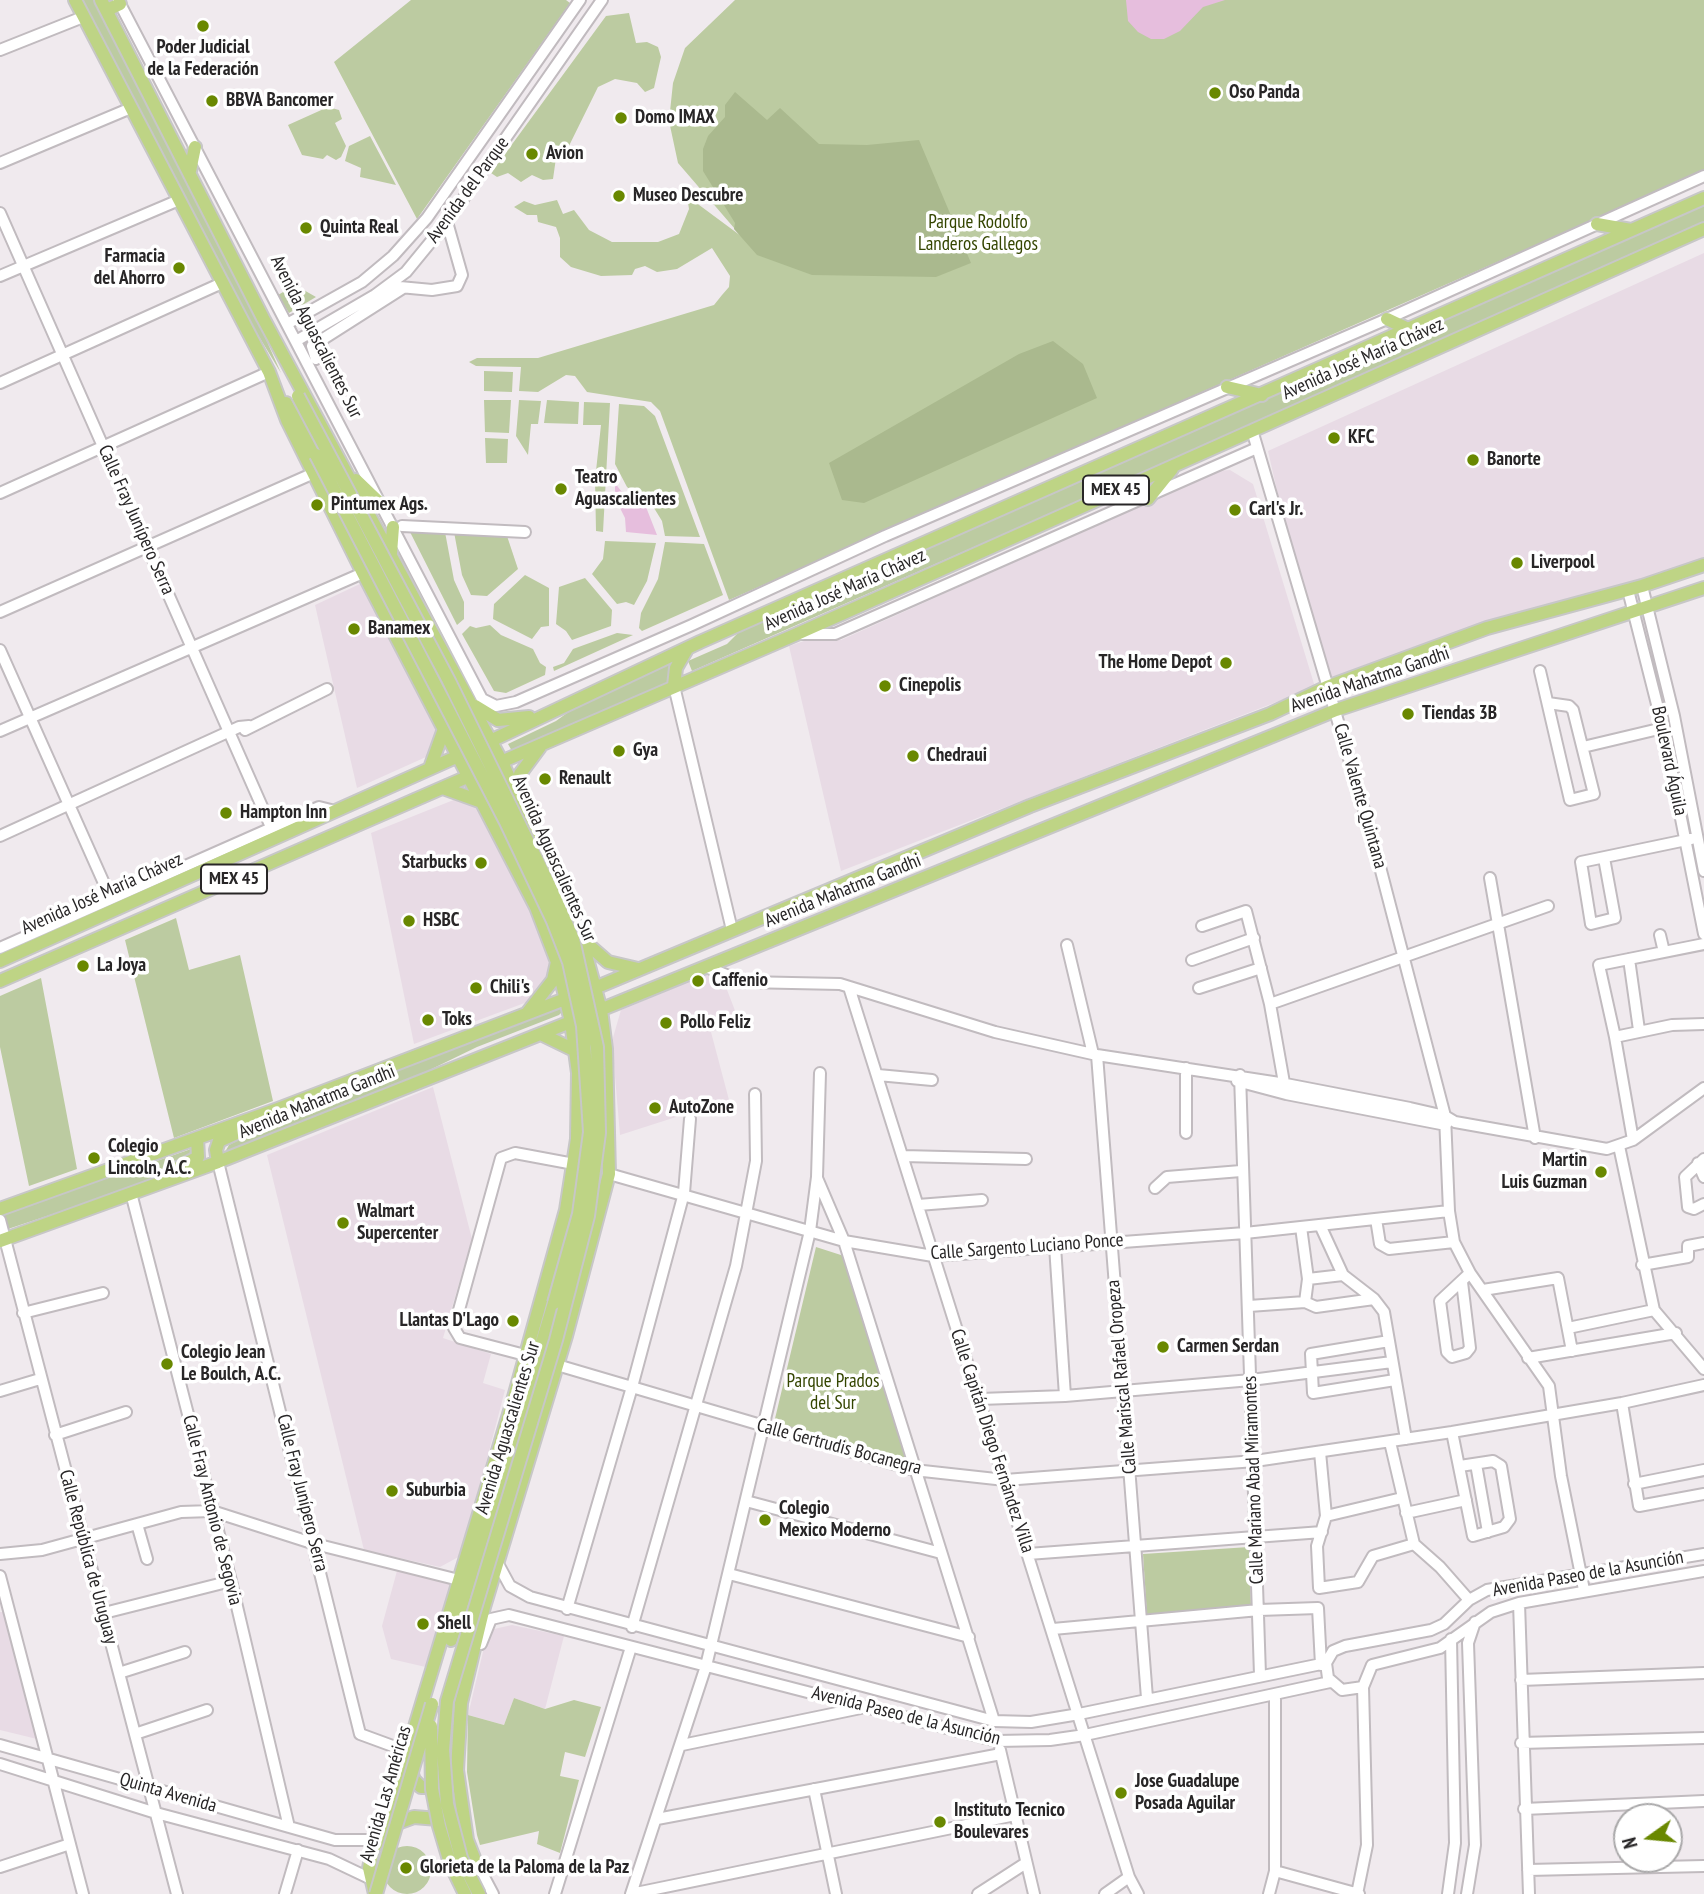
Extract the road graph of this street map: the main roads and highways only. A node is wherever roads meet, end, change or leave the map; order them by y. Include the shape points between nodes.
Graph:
1 (75, 0) edge
2 (121, 1) edge
3 (104, 5) edge
4 (195, 147) road end
5 (190, 171) junction
6 (1704, 198) edge
7 (1597, 224) road end
8 (1704, 229) edge
9 (1631, 230) junction
10 (263, 318) junction
11 (1387, 319) road end
12 (1408, 329) junction
13 (1227, 387) road end
14 (1262, 395) junction
15 (281, 398) junction
16 (1183, 461) junction
17 (348, 473) junction
18 (1148, 499) road end
19 (381, 504) road end
20 (398, 526) road end
21 (391, 554) junction
22 (1704, 565) edge
23 (1704, 588) edge
24 (695, 644) junction
25 (441, 646) junction
26 (402, 647) junction
27 (674, 686) junction
28 (474, 696) junction
29 (540, 715) junction
30 (444, 729) junction
31 (491, 740) junction
32 (543, 744) junction
33 (458, 757) junction
34 (502, 762) junction
35 (430, 768) junction
36 (468, 776) junction
37 (443, 788) junction
38 (482, 802) junction
39 (521, 803) junction
40 (573, 918) junction
41 (545, 928) junction
42 (581, 937) junction
43 (0, 961) edge
44 (557, 962) junction
45 (645, 967) junction
46 (0, 981) edge
47 (596, 987) junction
48 (634, 996) junction
49 (567, 999) junction
50 (601, 1010) junction
51 (524, 1017) junction
52 (572, 1022) junction
53 (605, 1033) junction
54 (541, 1034) junction
55 (574, 1037) junction
56 (606, 1049) junction
57 (576, 1051) junction
58 (278, 1109) junction
59 (197, 1138) junction
60 (218, 1162) junction
61 (146, 1188) junction
62 (0, 1209) edge
63 (2, 1240) edge
64 (432, 1704) junction
65 (409, 1752) junction
66 (457, 1770) junction
67 (380, 1837) junction
68 (467, 1840) junction
69 (372, 1889) edge
70 (467, 1894) edge
71 (479, 1894) edge

1 - 15 main road, Avenida Aguascalientes Sur
2 - 3 main road
3 - 5 main road, Avenida Aguascalientes Sur
4 - 5 main road
5 - 10 main road, Avenida Aguascalientes Sur
6 - 9 main road, Avenida José María Chávez / MEX 45
7 - 9 main road
8 - 16 main road, Avenida José María Chávez / MEX 45
9 - 12 main road, Avenida José María Chávez / MEX 45
10 - 17 main road, Avenida Aguascalientes Sur
10 - 71 main road, Avenida Aguascalientes Sur, bridge via 298,396 449,681 553,893 573,939 597,1047 598,1133 588,1216 447,1701 443,1750 447,1804 461,1858
11 - 12 main road
12 - 14 main road, Avenida José María Chávez / MEX 45
13 - 14 main road
14 - 24 main road, Avenida José María Chávez / MEX 45
15 - 26 main road, Avenida Aguascalientes Sur via 287,420
15 - 64 main road, Avenida Aguascalientes Sur, bridge via 316,455 548,909 569,961 585,1038 590,1132 579,1214
16 - 18 main road
16 - 27 main road, Avenida José María Chávez / MEX 45
17 - 19 main road
17 - 21 main road, Avenida Aguascalientes Sur
20 - 21 main road
21 - 25 main road, Avenida Aguascalientes Sur
22 - 45 main road, Avenida Mahatma Gandhi via 1487,628 1327,687
23 - 48 main road, Avenida Mahatma Gandhi via 1336,710
24 - 27 main road via 678,662
24 - 29 main road, Avenida José María Chávez / MEX 45
25 - 26 main road via 437,655 424,662
25 - 28 main road, Avenida Aguascalientes Sur
26 - 30 main road, Avenida Aguascalientes Sur
27 - 32 main road, Avenida José María Chávez / MEX 45
28 - 29 main road via 482,712 498,720
28 - 31 main road, Avenida Aguascalientes Sur
29 - 31 main road, Avenida José María Chávez / MEX 45
30 - 33 main road, Avenida Aguascalientes Sur
30 - 35 main road
31 - 33 main road, Avenida José María Chávez / MEX 45
31 - 34 main road, Avenida Aguascalientes Sur
32 - 34 main road, Avenida José María Chávez / MEX 45
32 - 39 main road via 520,774
33 - 35 main road, Avenida José María Chávez / MEX 45
33 - 36 main road, Avenida Aguascalientes Sur
34 - 36 main road, Avenida José María Chávez / MEX 45
34 - 39 main road, Avenida Aguascalientes Sur
35 - 43 main road, Avenida José María Chávez / MEX 45
36 - 37 main road, Avenida José María Chávez / MEX 45
36 - 38 main road, Avenida Aguascalientes Sur
37 - 38 main road
37 - 46 main road, Avenida José María Chávez / MEX 45
38 - 41 main road, Avenida Aguascalientes Sur
39 - 40 main road, Avenida Aguascalientes Sur
40 - 41 main road via 564,935 553,935
40 - 42 main road, Avenida Aguascalientes Sur
41 - 44 main road, Avenida Aguascalientes Sur
42 - 45 main road via 608,962 631,969
42 - 47 main road, Avenida Aguascalientes Sur
44 - 49 main road, Avenida Aguascalientes Sur
44 - 51 main road via 553,980
45 - 47 main road, Avenida Mahatma Gandhi
47 - 49 main road, Avenida Mahatma Gandhi
47 - 50 main road, Avenida Aguascalientes Sur
48 - 50 main road, Avenida Mahatma Gandhi
48 - 56 main road via 612,1018
49 - 51 main road, Avenida Mahatma Gandhi
49 - 52 main road, Avenida Aguascalientes Sur
50 - 52 main road, Avenida Mahatma Gandhi
50 - 53 main road, Avenida Aguascalientes Sur
51 - 58 main road, Avenida Mahatma Gandhi
52 - 54 main road, Avenida Mahatma Gandhi
52 - 55 main road, Avenida Aguascalientes Sur
53 - 55 main road via 587,1026
53 - 56 main road, Avenida Aguascalientes Sur
54 - 57 main road
54 - 60 main road, Avenida Mahatma Gandhi
55 - 57 main road, Avenida Aguascalientes Sur
56 - 66 main road, Avenida Aguascalientes Sur via 609,1174 467,1679 457,1731
57 - 65 main road, Avenida Aguascalientes Sur via 574,1164 560,1235
58 - 59 main road, Avenida Mahatma Gandhi
58 - 60 main road via 219,1141
59 - 61 main road via 198,1157 192,1163 157,1175
59 - 62 main road, Avenida Mahatma Gandhi
60 - 61 main road, Avenida Mahatma Gandhi
61 - 63 main road, Avenida Mahatma Gandhi
64 - 69 main road, Avenida Las Américas, bridge
64 - 70 main road, Avenida Aguascalientes Sur, bridge via 432,1789 450,1863
65 - 66 main road via 411,1774 421,1787 441,1787
65 - 67 main road, Avenida Aguascalientes Sur
66 - 68 main road, Avenida Aguascalientes Sur
67 - 68 main road via 403,1820 426,1816 449,1824
67 - 69 main road, Avenida Aguascalientes Sur via 370,1858
68 - 70 main road, Avenida Aguascalientes Sur via 475,1873

